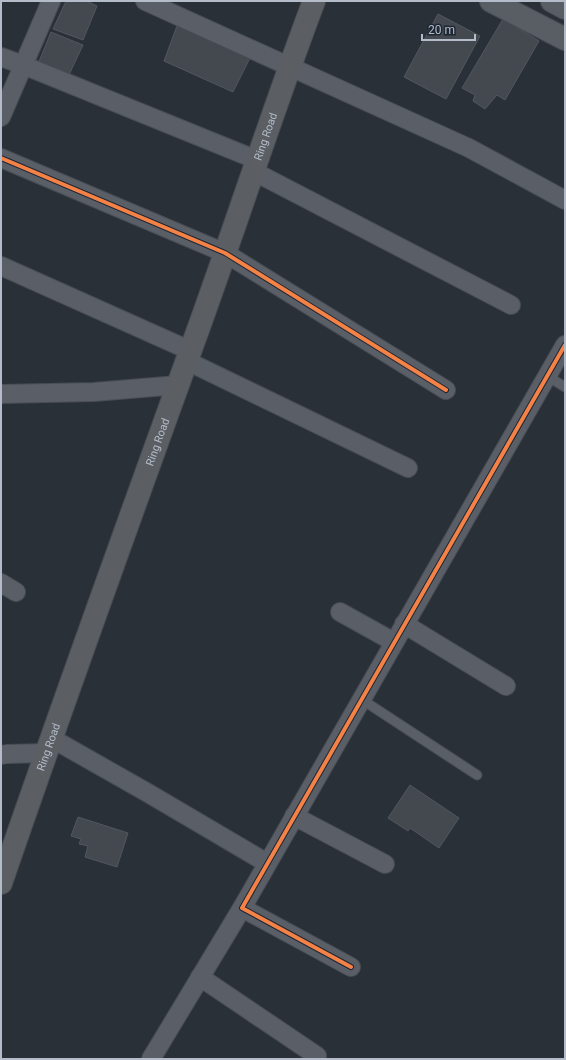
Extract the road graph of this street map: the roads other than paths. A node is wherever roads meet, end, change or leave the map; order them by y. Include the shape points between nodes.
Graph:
1 (51, 1) edge
2 (145, 1) edge
3 (314, 1) edge
4 (491, 1) edge
5 (552, 1) edge
6 (565, 8) edge
7 (565, 40) edge
8 (1, 57) edge
9 (23, 65) junction
10 (290, 67) junction
11 (1, 117) edge
12 (1, 158) edge
13 (255, 165) junction
14 (565, 200) edge
15 (225, 253) junction
16 (1, 266) edge
17 (511, 305) dead end
18 (565, 345) edge
19 (189, 356) junction
20 (547, 376) junction
21 (178, 385) junction
22 (565, 387) edge
23 (446, 390) dead end
24 (1, 394) edge
25 (408, 468) dead end
26 (1, 583) edge
27 (16, 592) dead end
28 (340, 612) dead end
29 (404, 624) junction
30 (394, 642) junction
31 (506, 686) dead end
32 (361, 699) junction
33 (48, 745) junction
34 (1, 755) edge
35 (477, 775) dead end
36 (294, 816) junction
37 (267, 863) junction
38 (385, 864) dead end
39 (1, 883) edge
40 (242, 908) junction
41 (352, 967) dead end
42 (200, 977) junction
43 (317, 1056) dead end
44 (151, 1059) edge

1 - 9 street
2 - 10 street
3 - 10 highway, Ring Road
4 - 7 main road
5 - 6 main road
8 - 9 street
9 - 11 street
9 - 13 street
10 - 13 highway, Ring Road
10 - 14 street via 469,148
12 - 15 street
13 - 15 highway, Ring Road
13 - 17 street
15 - 19 highway, Ring Road
15 - 23 street
16 - 19 street
18 - 20 street
19 - 21 highway, Ring Road
19 - 25 street
20 - 22 lane
20 - 29 street
21 - 24 street via 94,392
21 - 33 highway, Ring Road
26 - 27 street
28 - 30 street
29 - 30 street
29 - 31 street
30 - 32 street
32 - 35 lane
32 - 36 street
33 - 34 street
33 - 37 street via 148,792
33 - 39 highway, Ring Road
36 - 37 street
36 - 38 street
37 - 40 street
40 - 41 street
40 - 42 street
42 - 43 street
42 - 44 street

